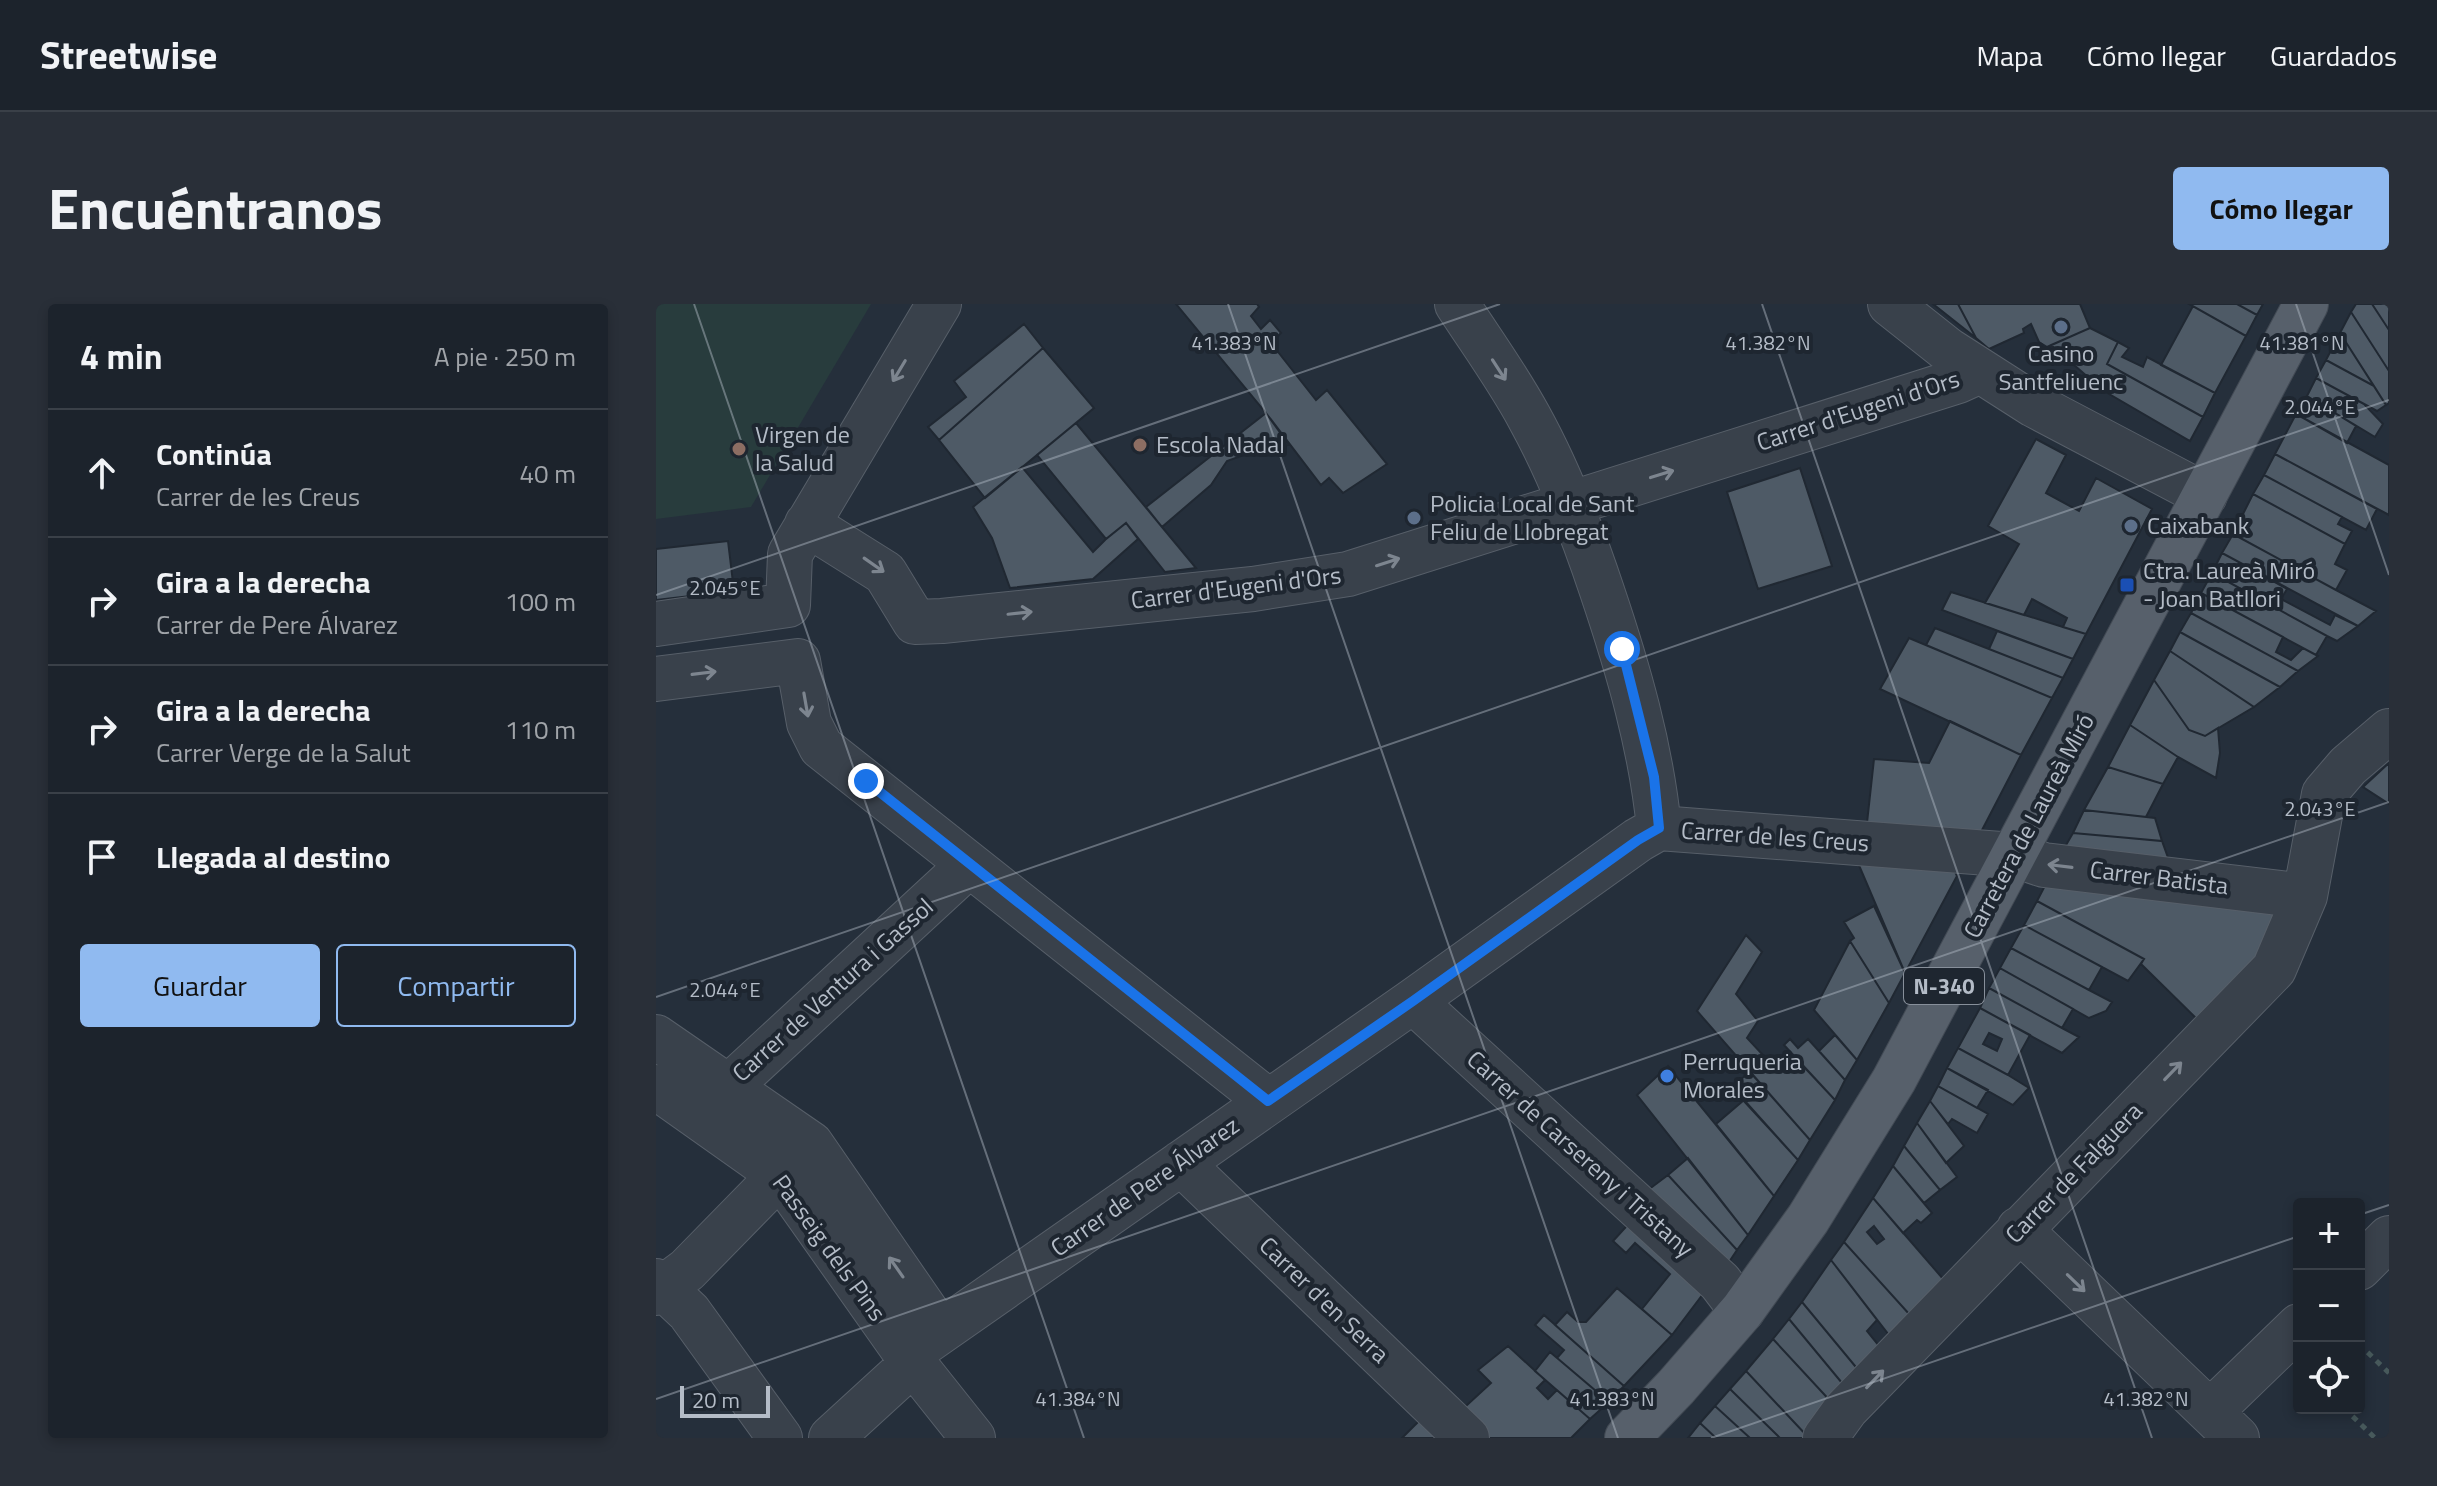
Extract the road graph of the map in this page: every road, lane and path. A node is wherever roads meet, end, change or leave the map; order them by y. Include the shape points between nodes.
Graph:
1 (939, 304) edge
2 (1457, 304) edge
3 (1890, 304) edge
4 (2306, 304) edge
5 (1980, 371) junction
6 (2205, 495) junction
7 (1570, 503) junction
8 (807, 524) junction
9 (656, 624) edge
10 (656, 679) edge
11 (2389, 731) edge
12 (1659, 828) junction
13 (1996, 854) junction
14 (969, 865) junction
15 (2305, 896) junction
16 (1413, 1001) junction
17 (656, 1037) edge
18 (656, 1087) edge
19 (713, 1101) junction
20 (1268, 1101) junction
21 (1181, 1163) junction
22 (780, 1175) junction
23 (2019, 1229) junction
24 (2389, 1238) edge
25 (2365, 1262) edge
26 (658, 1287) edge
27 (1742, 1311) junction
28 (2293, 1334) edge
29 (920, 1350) junction
30 (2365, 1350) edge
31 (2389, 1373) edge
32 (2350, 1414) edge
33 (2224, 1425) edge
34 (780, 1438) edge
35 (831, 1438) edge
36 (973, 1438) edge
37 (1467, 1438) edge
38 (1627, 1438) edge
39 (1825, 1438) edge
40 (2375, 1438) edge

1 -> 8 street
2 -> 7 street, Carrer de les Creus via 1528,415
3 - 5 street
4 - 6 main road, Carretera de Laureà Miró / N-340
5 - 6 street
7 -> 5 street, Carrer d'Eugeni d'Ors
6 - 13 main road, Carretera de Laureà Miró / N-340
8 -> 7 street, Carrer d'Eugeni d'Ors via 885,573 915,622 1253,589 1348,574
7 - 12 street, Carrer de les Creus via 1622,649 1654,777
8 - 9 street via 790,554 788,605
10 -> 14 street via 798,661 809,723 821,747
11 - 15 street, Carrer de Falguera via 2324,794
12 - 13 street, Carrer de les Creus
12 - 16 street, Carrer de Pere Álvarez
15 -> 13 street, Carrer Batista via 2044,865
13 - 27 main road, Carretera de Laureà Miró / N-340 via 1894,1080 1808,1219
14 - 19 street, Carrer de Ventura i Gassol
14 - 20 street
23 -> 15 street, Carrer de Falguera via 2274,969
16 - 20 street, Carrer de Pere Álvarez
16 - 27 street, Carrer de Carsereny i Tristany via 1720,1282
17 - 19 street, Passeig dels Pins
18 - 19 street, Passeig dels Pins
19 - 22 street, Passeig dels Pins
29 -> 19 street, Passeig dels Pins via 811,1144
20 - 21 street, Carrer de Pere Álvarez
21 - 29 street, Carrer de Pere Álvarez
21 - 37 street, Carrer d'en Serra
22 - 26 street via 687,1270
22 - 29 street, Passeig dels Pins
23 -> 33 street
39 -> 23 street, Carrer de Falguera via 1846,1409
24 - 25 street
26 - 34 street via 689,1312
27 - 38 main road, Carretera de Laureà Miró / N-340
28 - 33 street
29 - 35 street, Carrer de Pere Álvarez
29 - 36 street, Passeig dels Pins
30 - 31 path
32 - 40 path

